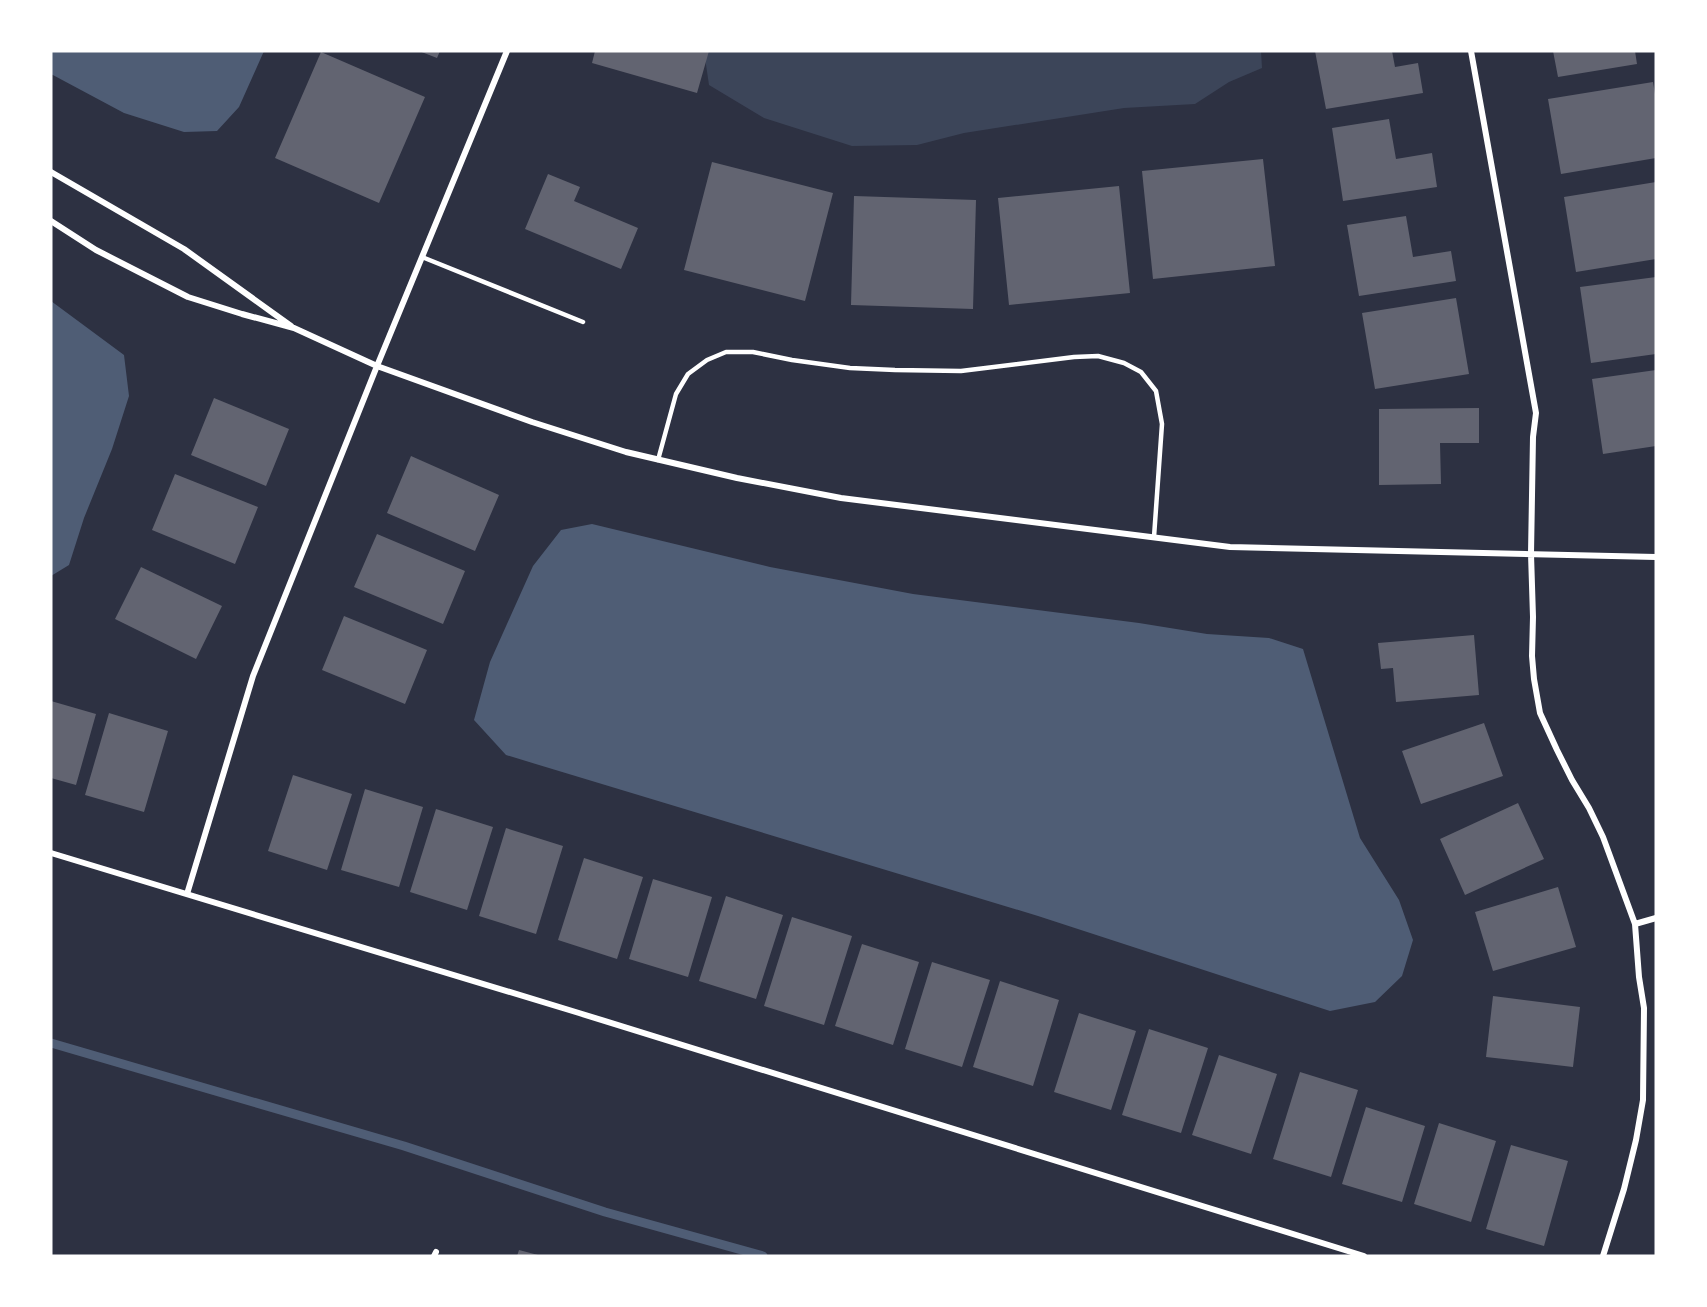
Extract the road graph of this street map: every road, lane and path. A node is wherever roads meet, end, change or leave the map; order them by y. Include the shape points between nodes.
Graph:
1 (507, 51) edge
2 (1471, 51) edge
3 (51, 172) edge
4 (51, 221) edge
5 (422, 257) junction
6 (583, 322) dead end
7 (294, 328) junction
8 (377, 366) junction
9 (658, 460) junction
10 (1154, 537) junction
11 (1531, 554) junction
12 (1656, 557) edge
13 (51, 853) edge
14 (187, 894) junction
15 (1656, 918) edge
16 (1635, 924) junction
17 (1364, 1256) edge
18 (1603, 1256) edge

1 - 5 street
2 - 11 street via 1536,413
3 - 7 street via 184,249
4 - 7 street via 96,250 188,297
5 - 6 lane
5 - 8 street
7 - 8 street
8 - 9 street via 532,422
8 - 14 street via 253,676
9 - 10 street via 841,498
9 - 10 lane via 676,394 688,374 726,352 753,352 850,368 917,370 961,370 1098,356 1141,372 1156,391 1162,424
10 - 11 street via 1230,547
11 - 12 street
11 - 16 street via 1532,656 1540,713 1603,837
13 - 14 street
14 - 17 street
15 - 16 street
16 - 18 street via 1644,1008 1643,1100 1624,1189

